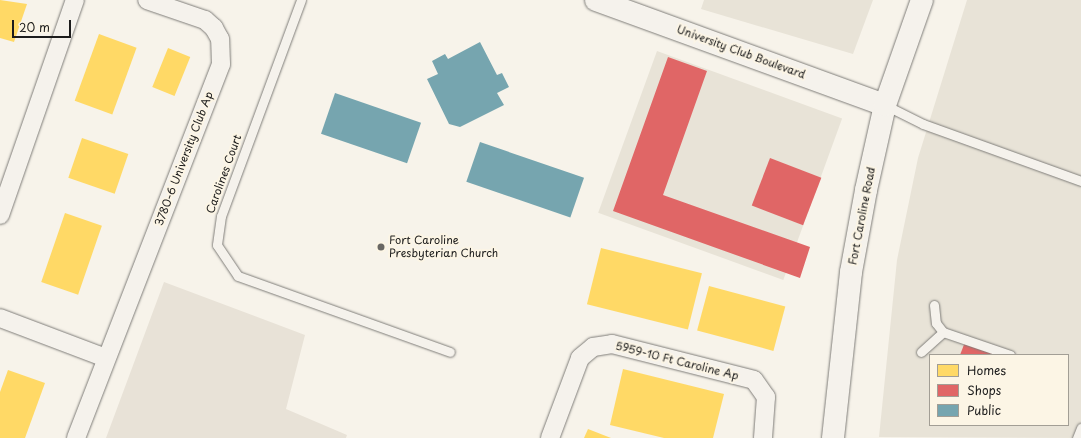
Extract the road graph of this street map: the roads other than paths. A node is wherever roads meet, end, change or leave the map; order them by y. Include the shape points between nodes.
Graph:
1 (74, 0) edge
2 (147, 0) edge
3 (301, 0) edge
4 (596, 0) edge
5 (922, 0) edge
6 (885, 105) junction
7 (1081, 181) edge
8 (0, 215) edge
9 (934, 305) dead end
10 (0, 318) edge
11 (943, 332) junction
12 (450, 352) dead end
13 (921, 352) dead end
14 (1007, 354) edge
15 (106, 358) junction
16 (1081, 428) edge
17 (76, 438) edge
18 (550, 438) edge
19 (763, 438) edge
20 (833, 438) edge
21 (1077, 438) edge

1 - 8 street
2 - 15 street, 3780-6 University Club Ap via 204,20 214,28 220,39 221,64
3 - 12 lane, Carolines Court via 221,216 217,245 238,276
4 - 6 street, University Club Boulevard
5 - 6 street, Fort Caroline Road
6 - 7 lane via 923,124
6 - 20 street, Fort Caroline Road via 851,272
9 - 11 lane via 936,323
10 - 15 street
11 - 13 lane
11 - 14 lane
15 - 17 street, 3780-6 University Club Ap
16 - 21 lane
18 - 19 street, 5959-10 Ft Caroline Ap via 580,358 593,347 612,344 754,380 766,397

